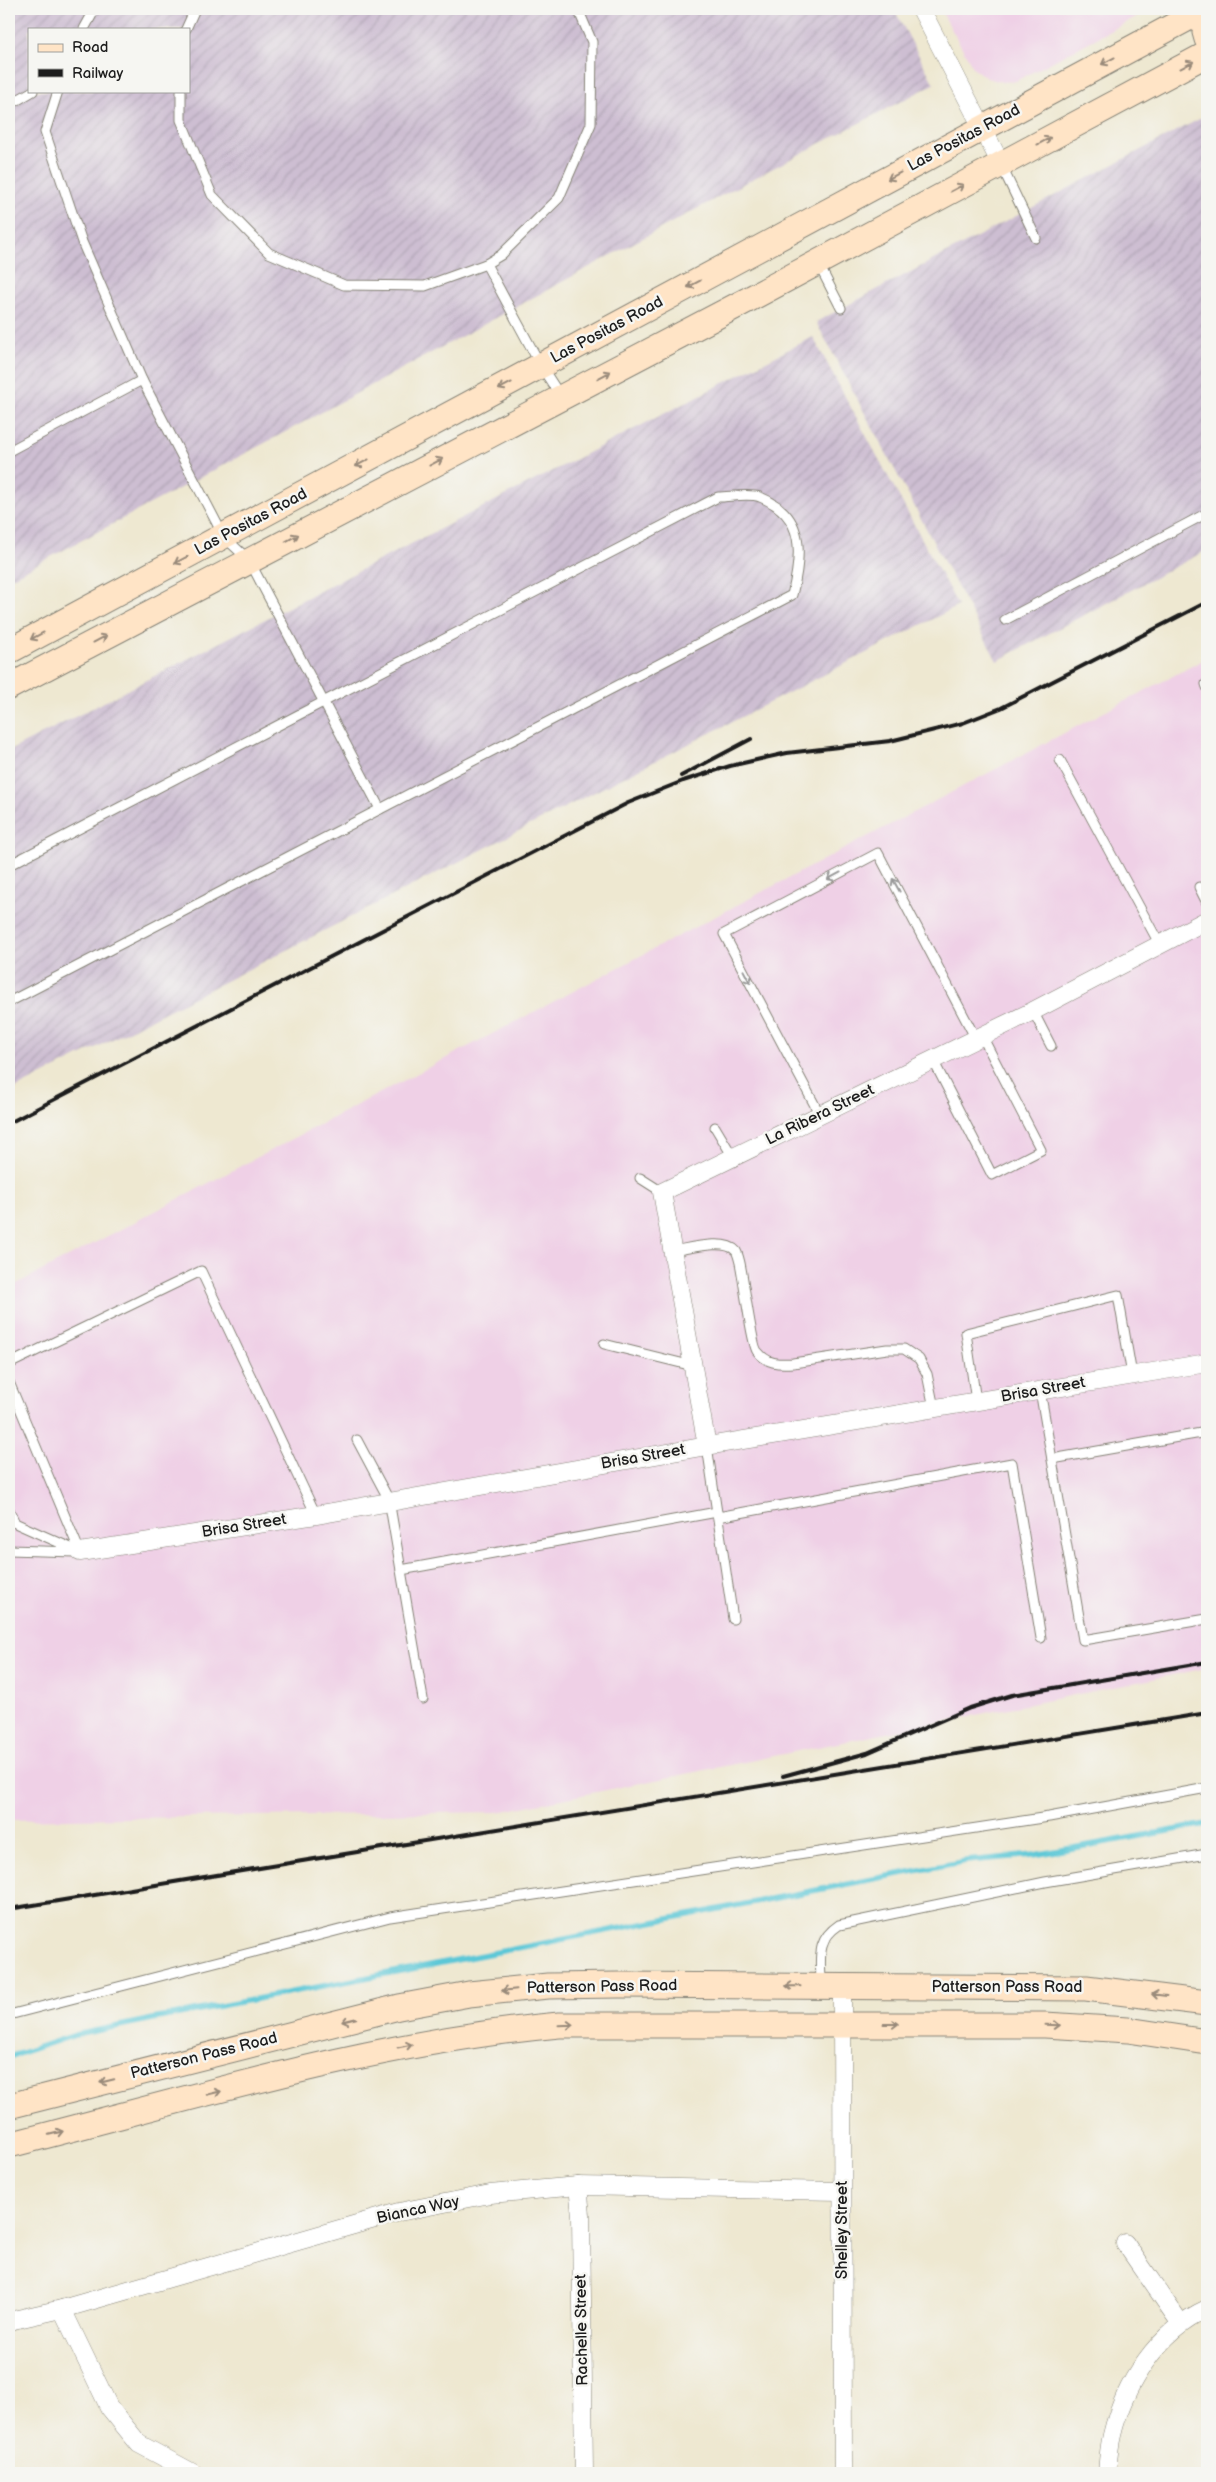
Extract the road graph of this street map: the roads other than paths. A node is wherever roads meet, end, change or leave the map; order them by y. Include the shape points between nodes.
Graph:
1 (95, 9) edge
2 (194, 9) edge
3 (578, 9) edge
4 (921, 9) edge
5 (1200, 15) edge
6 (85, 28) edge
7 (186, 28) edge
8 (1207, 40) edge
9 (1207, 54) edge
10 (31, 92) edge
11 (58, 92) edge
12 (181, 92) edge
13 (9, 105) edge
14 (983, 128) junction
15 (1001, 164) junction
16 (1036, 238) dead end
17 (818, 262) junction
18 (486, 264) junction
19 (841, 308) dead end
20 (541, 366) junction
21 (142, 380) junction
22 (561, 397) junction
23 (9, 451) edge
24 (1207, 513) edge
25 (224, 537) junction
26 (249, 560) junction
27 (1005, 620) dead end
28 (9, 651) edge
29 (9, 687) edge
30 (324, 702) junction
31 (1060, 760) dead end
32 (380, 809) junction
33 (9, 865) edge
34 (1199, 887) dead end
35 (1207, 903) edge
36 (1207, 920) edge
37 (1160, 945) junction
38 (9, 1002) edge
39 (1033, 1011) junction
40 (979, 1037) junction
41 (1051, 1046) dead end
42 (933, 1060) junction
43 (820, 1115) junction
44 (715, 1127) dead end
45 (733, 1157) junction
46 (640, 1178) dead end
47 (662, 1192) junction
48 (672, 1251) junction
49 (604, 1344) dead end
50 (1207, 1362) edge
51 (9, 1364) edge
52 (693, 1366) junction
53 (1132, 1375) junction
54 (9, 1382) edge
55 (1040, 1390) junction
56 (976, 1401) junction
57 (934, 1408) junction
58 (1207, 1432) edge
59 (358, 1440) dead end
60 (707, 1446) junction
61 (1052, 1459) junction
62 (389, 1500) junction
63 (9, 1510) edge
64 (316, 1514) junction
65 (718, 1515) junction
66 (9, 1550) edge
67 (80, 1552) junction
68 (401, 1570) junction
69 (733, 1619) dead end
70 (1207, 1619) edge
71 (1041, 1638) dead end
72 (423, 1699) dead end
73 (1207, 1788) edge
74 (1207, 1854) edge
75 (832, 1987) junction
76 (1207, 2003) edge
77 (9, 2015) edge
78 (842, 2024) junction
79 (1207, 2042) edge
80 (9, 2106) edge
81 (9, 2145) edge
82 (578, 2186) junction
83 (841, 2191) junction
84 (1125, 2242) dead end
85 (62, 2309) junction
86 (1207, 2309) edge
87 (9, 2321) edge
88 (1181, 2324) junction
89 (193, 2473) edge
90 (584, 2473) edge
91 (843, 2473) edge
92 (1107, 2473) edge

1 - 6 lane
2 - 7 lane
3 - 18 lane via 592,42 591,124 559,198 501,255
4 - 14 street
5 - 8 main road
5 -> 14 main road, Las Positas Road
15 -> 9 main road, Las Positas Road
10 - 13 lane
11 - 21 lane via 45,132 82,242
12 - 18 lane via 181,120 212,195 269,253 344,285 425,286
14 - 15 street
14 -> 20 main road, Las Positas Road
15 - 16 lane
17 -> 15 main road, Las Positas Road
17 - 19 lane
22 -> 17 main road, Las Positas Road
18 - 20 lane
20 - 22 lane
20 -> 25 main road, Las Positas Road
21 - 23 lane
21 - 25 lane
26 -> 22 main road, Las Positas Road
24 - 27 lane
25 - 26 lane
25 -> 28 main road, Las Positas Road
29 -> 26 main road, Las Positas Road
26 - 30 lane
30 - 32 lane
30 - 32 lane via 718,496 759,496 784,512 798,533 799,566 792,595
30 - 33 lane
31 - 37 lane
32 - 38 lane
34 - 35 lane
36 - 37 street, La Ribera Street
37 - 39 street, La Ribera Street
39 - 40 street, La Ribera Street
39 - 41 lane
40 - 42 street, La Ribera Street
40 - 42 lane via 1041,1150 992,1175
40 -> 43 lane via 878,853 724,934
42 - 43 street, La Ribera Street
43 - 45 street, La Ribera Street
44 - 45 lane
45 - 47 street, La Ribera Street
46 - 47 lane
47 - 48 street
48 - 52 street
48 - 57 lane via 716,1244 729,1246 736,1252 756,1350 769,1362 793,1363 904,1349 919,1359 927,1374
49 - 52 lane
50 - 53 street, Brisa Street
51 - 64 lane via 201,1271
52 - 60 street
53 - 55 street, Brisa Street
53 - 56 lane via 1118,1295 966,1333
54 - 67 lane
55 - 56 street, Brisa Street
55 - 61 lane
56 - 57 street, Brisa Street
57 - 60 street, Brisa Street
58 - 61 lane
59 - 62 lane
60 - 62 street, Brisa Street
60 - 65 lane
61 - 70 lane via 1084,1640
62 - 64 street, Brisa Street
62 - 68 lane
63 - 67 lane via 15,1523
64 - 67 street, Brisa Street
65 - 68 lane
65 - 69 lane
65 - 71 lane via 1012,1462
66 - 67 lane
68 - 72 lane
73 - 77 lane via 1049,1817 390,1917
74 - 75 lane via 1045,1882 839,1925 824,1938 821,1947
76 -> 75 main road, Patterson Pass Road via 1086,1988
75 - 78 street, Shelley Street
75 -> 80 main road, Patterson Pass Road via 548,1986 469,1994 399,2008
78 -> 79 main road via 1086,2027
81 -> 78 main road via 365,2055 497,2031 605,2024
78 - 83 street, Shelley Street
82 - 83 street, Bianca Way
82 - 85 street, Bianca Way via 490,2194 399,2212
82 - 90 street, Rachelle Street
83 - 91 street, Shelley Street
84 - 88 street
85 - 87 street, Bianca Way
85 - 89 street via 109,2407 139,2444
86 - 88 street
88 - 92 street via 1145,2360 1125,2399 1112,2435

